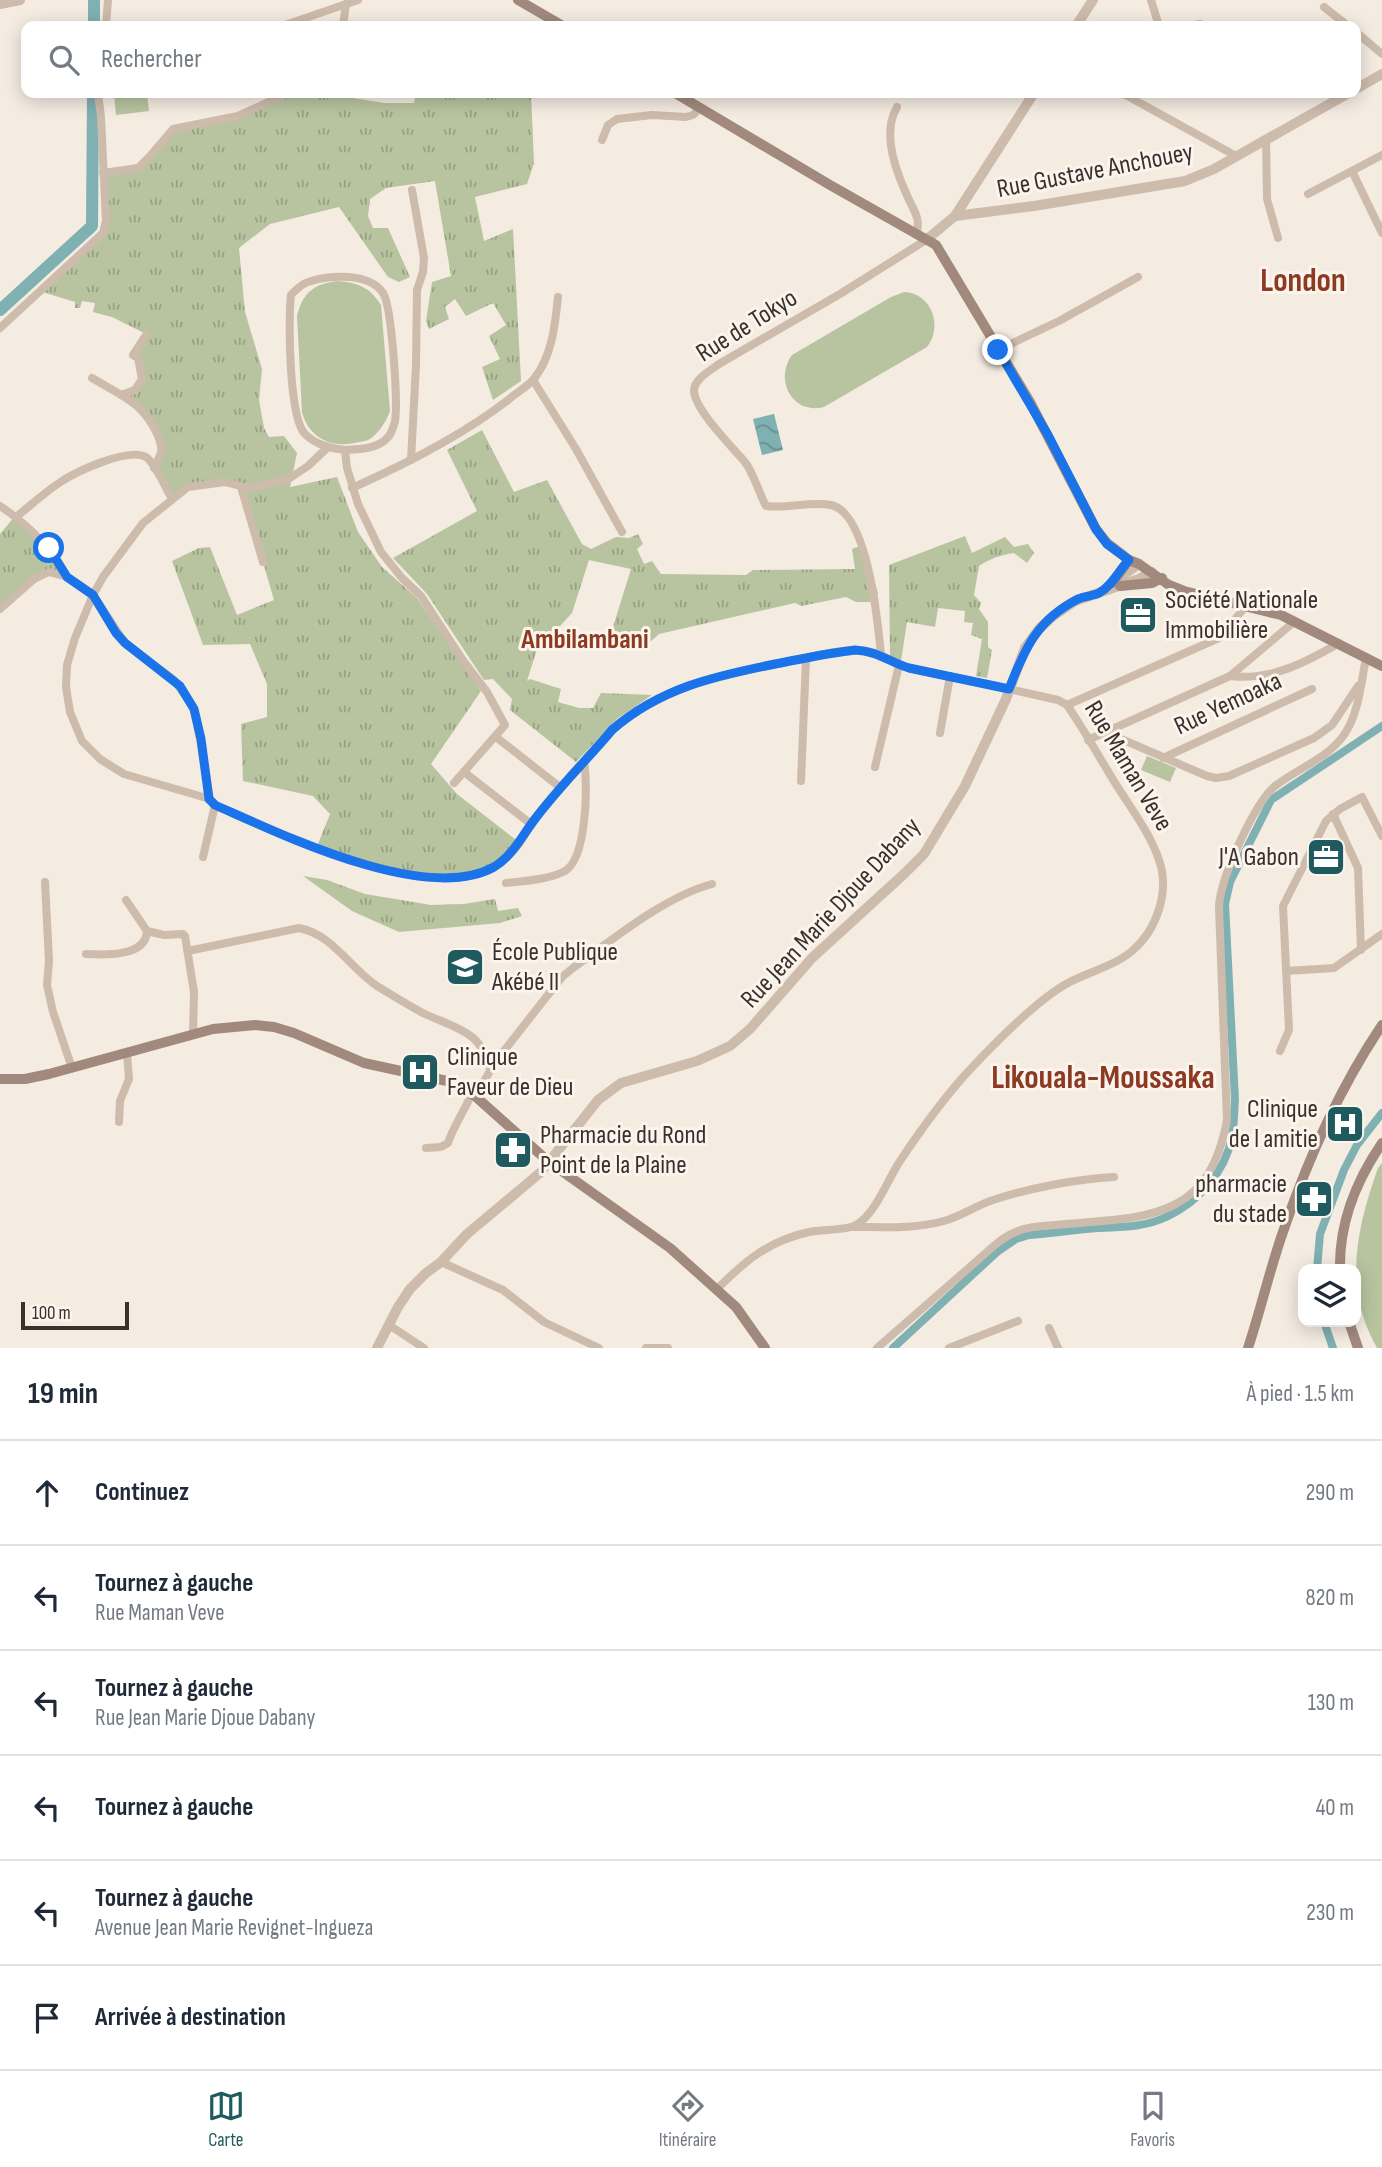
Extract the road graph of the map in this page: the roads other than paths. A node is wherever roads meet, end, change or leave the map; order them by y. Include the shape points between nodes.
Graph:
1 (20, 0) edge
2 (108, 0) edge
3 (358, 0) edge
4 (518, 0) edge
5 (1093, 0) edge
6 (1151, 0) edge
7 (0, 4) edge
8 (346, 4) junction
9 (1324, 7) dead end
10 (106, 21) edge
11 (297, 21) edge
12 (344, 21) edge
13 (554, 21) edge
14 (1079, 21) edge
15 (1157, 21) edge
16 (1342, 21) edge
17 (1361, 36) edge
18 (1382, 54) edge
19 (1382, 74) edge
20 (1361, 86) edge
21 (99, 98) edge
22 (277, 98) edge
23 (684, 98) edge
24 (1031, 98) edge
25 (1131, 98) edge
26 (1340, 98) edge
27 (897, 107) dead end
28 (700, 108) junction
29 (1266, 139) junction
30 (603, 140) dead end
31 (1382, 155) edge
32 (1236, 156) junction
33 (1352, 170) junction
34 (103, 173) junction
35 (412, 190) dead end
36 (1308, 194) dead end
37 (955, 216) junction
38 (1382, 233) edge
39 (922, 237) junction
40 (1278, 238) dead end
41 (1138, 277) dead end
42 (558, 297) dead end
43 (0, 328) edge
44 (146, 335) dead end
45 (998, 350) junction
46 (92, 378) dead end
47 (533, 380) junction
48 (121, 395) junction
49 (327, 447) junction
50 (345, 450) junction
51 (411, 460) junction
52 (154, 468) junction
53 (241, 487) junction
54 (352, 488) junction
55 (172, 499) junction
56 (0, 506) edge
57 (16, 517) junction
58 (622, 532) dead end
59 (262, 562) dead end
60 (1134, 562) junction
61 (1152, 572) junction
62 (67, 577) junction
63 (1162, 578) junction
64 (1116, 584) junction
65 (93, 595) junction
66 (1246, 606) junction
67 (0, 608) edge
68 (1295, 621) junction
69 (1339, 643) junction
70 (881, 655) junction
71 (806, 658) junction
72 (1366, 658) junction
73 (899, 665) junction
74 (1381, 665) edge
75 (950, 676) junction
76 (1230, 676) junction
77 (1361, 680) junction
78 (1009, 689) junction
79 (1311, 689) dead end
80 (1067, 705) junction
81 (1105, 732) junction
82 (940, 733) dead end
83 (496, 737) junction
84 (1088, 740) junction
85 (1163, 758) junction
86 (584, 762) junction
87 (875, 767) dead end
88 (464, 772) junction
89 (801, 781) dead end
90 (454, 783) dead end
91 (561, 788) junction
92 (212, 802) junction
93 (1333, 814) junction
94 (531, 824) junction
95 (1382, 836) edge
96 (203, 858) dead end
97 (45, 882) dead end
98 (506, 883) dead end
99 (712, 884) dead end
100 (126, 900) dead end
101 (147, 931) junction
102 (1382, 934) edge
103 (1361, 950) junction
104 (188, 951) junction
105 (86, 954) dead end
106 (1286, 971) junction
107 (1382, 1025) edge
108 (193, 1034) junction
109 (1280, 1051) dead end
110 (127, 1053) junction
111 (72, 1068) junction
112 (490, 1069) junction
113 (0, 1079) edge
114 (474, 1094) junction
115 (119, 1122) dead end
116 (1382, 1143) edge
117 (426, 1148) dead end
118 (550, 1161) junction
119 (1114, 1177) dead end
120 (854, 1227) junction
121 (441, 1262) junction
122 (1340, 1264) edge
123 (716, 1290) junction
124 (1018, 1321) dead end
125 (389, 1325) junction
126 (1351, 1327) edge
127 (1049, 1328) dead end
128 (377, 1348) edge
129 (424, 1348) edge
130 (599, 1348) edge
131 (646, 1348) edge
132 (668, 1348) edge
133 (765, 1348) edge
134 (877, 1348) edge
135 (949, 1348) edge
136 (1058, 1348) edge
137 (1248, 1348) edge
138 (1358, 1348) edge

1 - 7 street
2 - 10 street
3 - 8 street
4 - 13 main road
5 - 14 street
6 - 15 street
8 - 11 street
8 - 12 street
9 - 16 street
17 - 18 street
19 - 20 street
21 - 34 street
22 - 34 street via 238,116 173,129 138,168
23 - 28 main road
24 - 37 street
25 - 32 street
26 - 29 street, Rue Gustave Anchouey
27 - 39 street via 891,123 893,155
28 - 30 street via 686,117 617,119 608,125
28 - 39 main road
29 - 32 street, Rue Gustave Anchouey
29 - 40 street via 1267,200
31 - 33 street
32 - 37 street, Rue Gustave Anchouey via 1185,181
33 - 36 street
33 - 38 street
34 - 43 street via 103,233
35 - 51 street via 424,258 417,290
37 - 39 street
39 - 45 main road via 941,252
39 - 70 street, Rue de Tokyo via 840,294 719,364 696,383 694,392 719,433 746,463 766,506 832,505 850,519 865,555
41 - 45 street
42 - 47 street via 555,330
44 - 48 street via 133,355 138,358 142,379 135,390
45 - 60 main road via 1096,529 1107,544
46 - 48 street
47 - 51 street via 494,411
47 - 58 street
48 - 52 street via 139,406 155,429 161,453
49 - 50 street
49 - 50 street via 304,433 296,415 291,295 307,282 337,277 363,280 379,287 387,300 395,421 382,442 367,449
49 - 53 street, Rue Maman Veve via 287,481
50 - 54 street
51 - 54 street
52 - 55 street
52 - 57 street via 141,456 111,459 60,482
53 - 55 street, Rue Maman Veve via 225,482 188,487
53 - 59 street
54 - 83 street via 381,552 421,596 487,692 505,725
55 - 65 street, Rue Maman Veve via 137,529
56 - 57 street
57 - 62 street via 49,548
60 - 61 main road
60 - 64 main road
61 - 63 main road
61 - 64 street, Rue Jean Marie Djoue Dabany
62 - 65 street
62 - 67 street via 49,572
63 - 64 main road via 1147,584
63 - 66 main road via 1184,591
64 - 78 street, Rue Jean Marie Djoue Dabany via 1075,601 1039,629 1025,648
65 - 92 street via 125,643 174,680 190,701
65 - 92 street, Rue Maman Veve via 65,676 70,712 82,741 124,774
66 - 68 main road
66 - 80 street via 1219,638
68 - 69 main road
68 - 76 street
69 - 72 main road
69 - 76 street via 1271,674
70 - 71 street, Rue Maman Veve via 855,650
70 - 73 street, Rue Maman Veve
71 - 86 street, Rue Maman Veve via 665,694 625,718
71 - 89 street
72 - 74 main road
72 - 77 street
73 - 75 street, Rue Maman Veve
73 - 87 street
75 - 78 street, Rue Maman Veve
75 - 82 street
76 - 81 street
77 - 85 street via 1324,732 1243,771 1216,778
77 - 134 street via 1353,719 1342,737 1326,754 1269,792 1221,888 1228,1107 1223,1143 1209,1172 1183,1200 1159,1212 1018,1231 987,1252
78 - 80 street, Rue Maman Veve
78 - 118 street, Rue Jean Marie Djoue Dabany via 960,795 911,868 812,958 740,1039 717,1054 610,1090 590,1108
79 - 85 street, Rue Yemoaka
80 - 84 street, Rue Maman Veve
81 - 84 street
81 - 85 street
83 - 88 street
83 - 91 street
84 - 120 street, Rue Maman Veve via 1160,860 1162,891 1154,920 1134,949 1054,992 968,1072
86 - 91 street, Rue Maman Veve
86 - 98 street via 583,825 571,864 546,877
88 - 90 street
88 - 94 street
91 - 94 street, Rue Maman Veve
92 - 94 street, Rue Maman Veve via 350,860 436,879 464,877 495,866 520,843
92 - 96 street
93 - 95 street via 1362,797
93 - 103 street via 1358,868
93 - 106 street via 1325,821 1283,906
97 - 111 street via 47,985
99 - 112 street via 651,914 562,977
100 - 101 street
101 - 104 street via 184,934
101 - 105 street via 143,943 127,951
102 - 103 street
103 - 106 street via 1334,968
104 - 108 street via 194,992
104 - 112 street via 304,929 344,955 376,985 471,1035
106 - 109 street via 1289,1030
107 - 137 main road via 1357,1063 1309,1159
108 - 110 main road
108 - 114 main road via 234,1026 274,1027 364,1063 447,1081
110 - 111 main road
110 - 115 street via 129,1079 120,1101
111 - 113 main road via 25,1079
112 - 114 street
114 - 117 street via 448,1143
114 - 118 main road
116 - 122 main road via 1363,1173 1346,1218
118 - 121 street, Rue Jean Marie Djoue Dabany
118 - 123 main road via 670,1248
119 - 120 street via 996,1199 946,1221
120 - 123 street via 810,1232 777,1243 750,1257
121 - 125 street, Rue Jean Marie Djoue Dabany via 410,1289
121 - 130 street via 503,1290 544,1322
123 - 133 main road via 736,1307
124 - 135 street
125 - 128 street, Rue Jean Marie Djoue Dabany
125 - 129 street
126 - 138 main road
127 - 136 street
131 - 132 street

